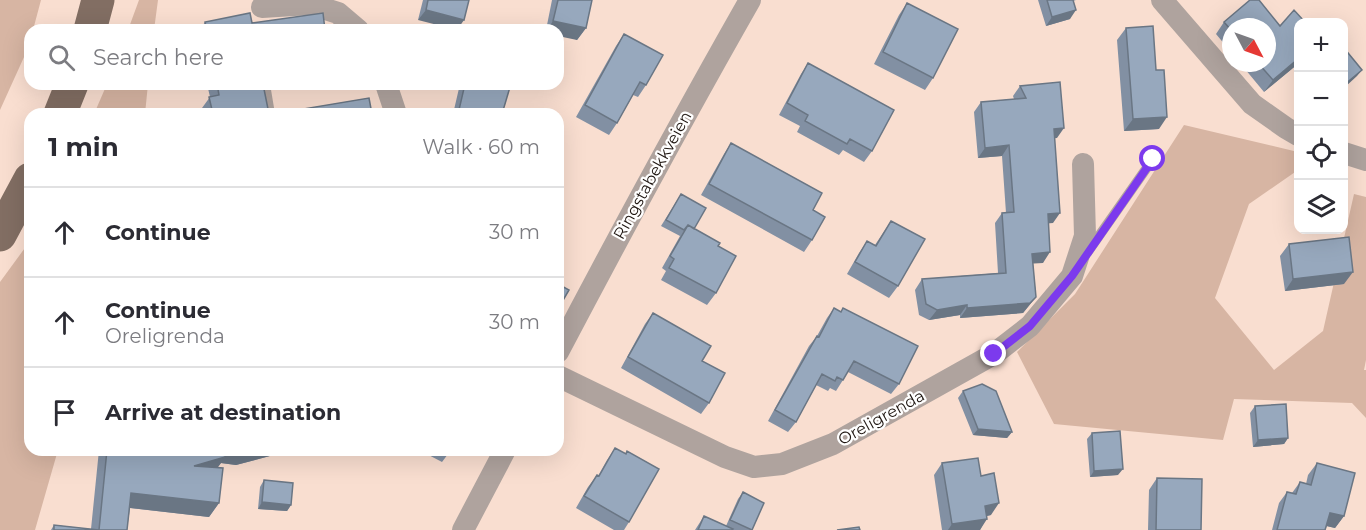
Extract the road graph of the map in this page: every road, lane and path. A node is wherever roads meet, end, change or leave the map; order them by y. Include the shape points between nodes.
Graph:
1 (98, 0) edge
2 (750, 0) edge
3 (1162, 0) edge
4 (262, 7) dead end
5 (92, 24) edge
6 (351, 24) edge
7 (70, 90) edge
8 (266, 90) edge
9 (388, 90) edge
10 (62, 108) edge
11 (269, 108) edge
12 (394, 108) edge
13 (1294, 132) edge
14 (1348, 154) edge
15 (1153, 159) dead end
16 (1366, 160) edge
17 (1083, 164) dead end
18 (24, 190) edge
19 (0, 235) edge
20 (1072, 276) junction
21 (564, 340) edge
22 (564, 379) edge
23 (502, 456) edge
24 (463, 530) edge

1 - 5 main road
2 - 21 street, Ringstabekkveien
3 - 13 street via 1252,104
4 - 6 street via 310,4 338,13
7 - 10 main road
8 - 11 lane
9 - 12 street
14 - 16 street
15 - 20 lane
17 - 20 street, Oreligrenda via 1084,236
18 - 19 main road
20 - 22 street, Oreligrenda via 1030,326 994,354 833,444 782,464 754,467 726,457
23 - 24 street

